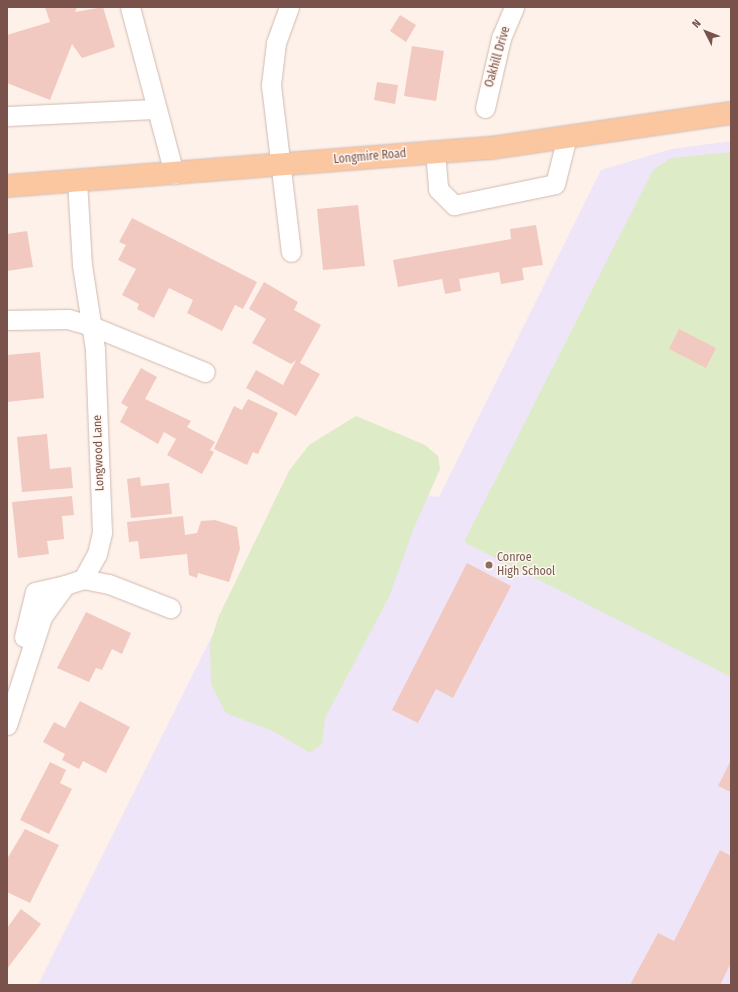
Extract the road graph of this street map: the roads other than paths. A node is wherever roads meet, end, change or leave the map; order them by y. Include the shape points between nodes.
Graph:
1 (130, 7) edge
2 (289, 7) edge
3 (514, 7) edge
4 (485, 108) dead end
5 (155, 109) junction
6 (731, 113) edge
7 (7, 116) edge
8 (567, 137) junction
9 (435, 152) junction
10 (281, 164) junction
11 (174, 174) junction
12 (77, 182) junction
13 (7, 186) edge
14 (291, 252) dead end
15 (7, 320) edge
16 (89, 325) junction
17 (205, 372) dead end
18 (83, 579) junction
19 (65, 585) junction
20 (170, 608) dead end
21 (7, 709) edge
22 (7, 725) edge

1 - 5 street
2 - 10 street via 276,43 271,85
3 - 4 street, Oakhill Drive via 496,53
5 - 7 street
5 - 11 street
6 - 8 main road, Longmire Road
8 - 9 main road, Longmire Road
8 - 9 street via 555,184 454,205 438,189
9 - 10 main road, Longmire Road
10 - 11 main road, Longmire Road
10 - 14 street
11 - 12 main road, Longmire Road
12 - 13 main road, Longmire Road
12 - 16 street, Longwood Lane
15 - 16 street via 68,319
16 - 17 street
16 - 18 street, Longwood Lane via 95,349 102,533 97,554
18 - 19 street
18 - 20 street via 109,584
19 - 21 street via 35,592
19 - 22 street via 42,617

